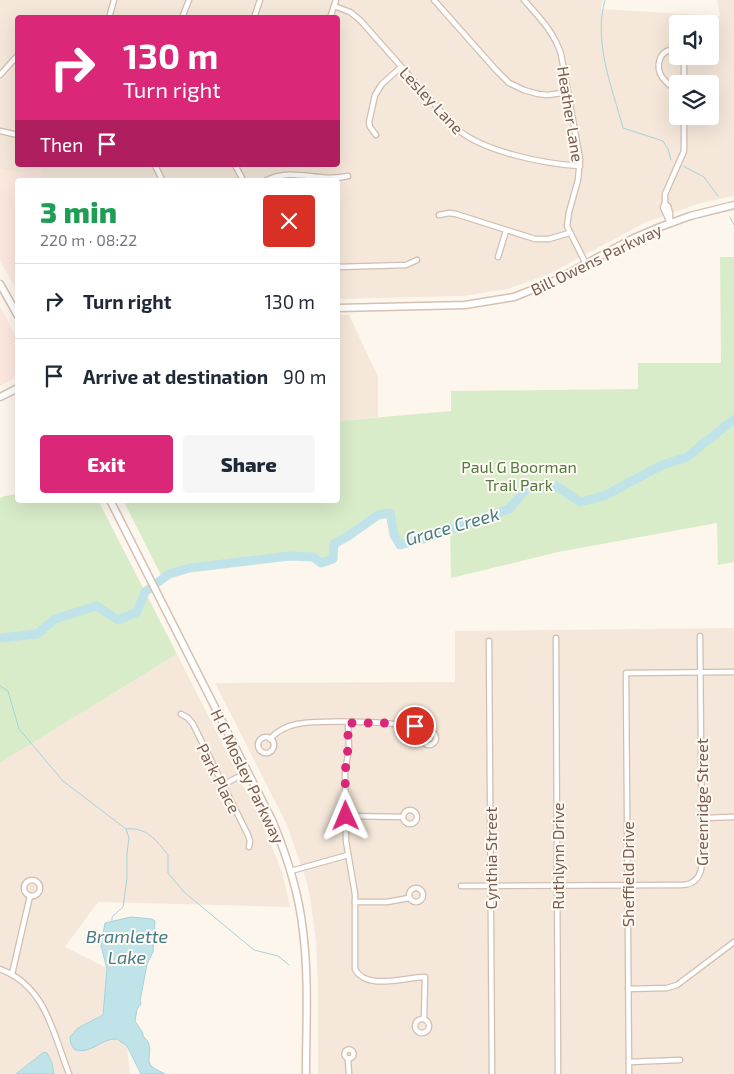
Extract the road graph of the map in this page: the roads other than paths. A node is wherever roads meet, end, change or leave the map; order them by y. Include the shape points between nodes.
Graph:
1 (114, 0) edge
2 (189, 0) edge
3 (260, 0) edge
4 (336, 0) edge
5 (434, 0) edge
6 (524, 0) edge
7 (334, 6) junction
8 (110, 15) edge
9 (183, 15) edge
10 (255, 15) edge
11 (331, 15) edge
12 (669, 50) edge
13 (15, 59) edge
14 (401, 67) junction
15 (0, 75) edge
16 (669, 84) edge
17 (568, 92) junction
18 (684, 125) edge
19 (0, 131) edge
20 (15, 135) edge
21 (376, 135) dead end
22 (580, 166) junction
23 (348, 176) dead end
24 (273, 178) edge
25 (319, 178) edge
26 (335, 178) edge
27 (734, 205) edge
28 (439, 215) dead end
29 (670, 223) junction
30 (506, 231) junction
31 (569, 233) junction
32 (498, 257) dead end
33 (417, 260) dead end
34 (586, 264) junction
35 (340, 267) edge
36 (0, 284) edge
37 (340, 308) edge
38 (15, 311) edge
39 (15, 390) edge
40 (0, 397) edge
41 (112, 503) edge
42 (700, 636) dead end
43 (556, 638) dead end
44 (489, 641) dead end
45 (701, 672) junction
46 (734, 672) edge
47 (181, 714) dead end
48 (348, 723) junction
49 (426, 732) dead end
50 (270, 739) dead end
51 (247, 772) junction
52 (222, 785) junction
53 (346, 816) junction
54 (403, 816) dead end
55 (702, 818) junction
56 (734, 818) edge
57 (249, 847) dead end
58 (348, 855) junction
59 (291, 871) junction
60 (461, 886) dead end
61 (491, 886) junction
62 (557, 886) junction
63 (627, 886) junction
64 (30, 896) dead end
65 (409, 898) dead end
66 (355, 902) junction
67 (734, 942) edge
68 (0, 969) edge
69 (12, 974) junction
70 (628, 990) junction
71 (424, 1019) dead end
72 (348, 1059) dead end
73 (680, 1060) dead end
74 (629, 1062) junction
75 (69, 1074) edge
76 (306, 1074) edge
77 (349, 1074) edge
78 (492, 1074) edge
79 (558, 1074) edge
80 (629, 1074) edge

1 - 8 street
2 - 9 street
3 - 10 street
4 - 7 street
5 - 17 street via 510,83 543,95
6 - 17 street, Heather Lane via 555,39
7 - 11 street
7 - 14 street, Lesley Lane via 357,17
12 - 16 street via 660,57 663,78
13 - 15 street
14 - 21 street via 375,95 369,122
14 - 22 street, Lesley Lane via 469,139 533,160
17 - 22 street, Heather Lane
18 - 29 street via 684,151 666,192 665,204 670,213
19 - 20 street
22 - 31 street, Heather Lane via 568,218
23 - 26 street
24 - 25 street via 285,174
27 - 29 main road, Bill Owens Parkway
28 - 30 street via 452,214
29 - 34 main road, Bill Owens Parkway
30 - 31 street via 538,240
30 - 32 street
31 - 34 street
33 - 35 street via 406,265
34 - 37 main road, Bill Owens Parkway via 526,293 490,302
36 - 38 main road
39 - 40 main road
41 - 51 main road, H G Mosley Parkway
42 - 45 street, Greenridge Street
43 - 62 street, Ruthlynn Drive
44 - 61 street, Cynthia Street
45 - 46 street
45 - 55 street, Greenridge Street
45 - 63 street, Sheffield Drive via 626,673
47 - 52 street, Park Place via 191,722
48 - 49 street via 399,723 420,727
48 - 50 street via 296,724 277,732
48 - 53 street
51 - 52 street
51 - 59 main road, H G Mosley Parkway via 272,820
52 - 57 street, Park Place via 249,837
53 - 54 street
53 - 58 street
55 - 56 street
55 - 63 street, Greenridge Street via 702,865 696,880 685,885
58 - 59 street
58 - 66 street
59 - 76 main road, H G Mosley Parkway via 304,940
60 - 61 street, Greenridge Street
61 - 62 street, Greenridge Street
61 - 78 street, Cynthia Street
62 - 63 street, Greenridge Street
62 - 79 street, Ruthlynn Drive
63 - 70 street, Sheffield Drive
64 - 69 street
65 - 66 street
66 - 71 street via 356,971 369,980 397,981 424,977
67 - 70 street via 677,985
68 - 69 street
69 - 75 street via 28,985 39,999
70 - 74 street, Sheffield Drive
72 - 77 street
73 - 74 street
74 - 80 street, Sheffield Drive

